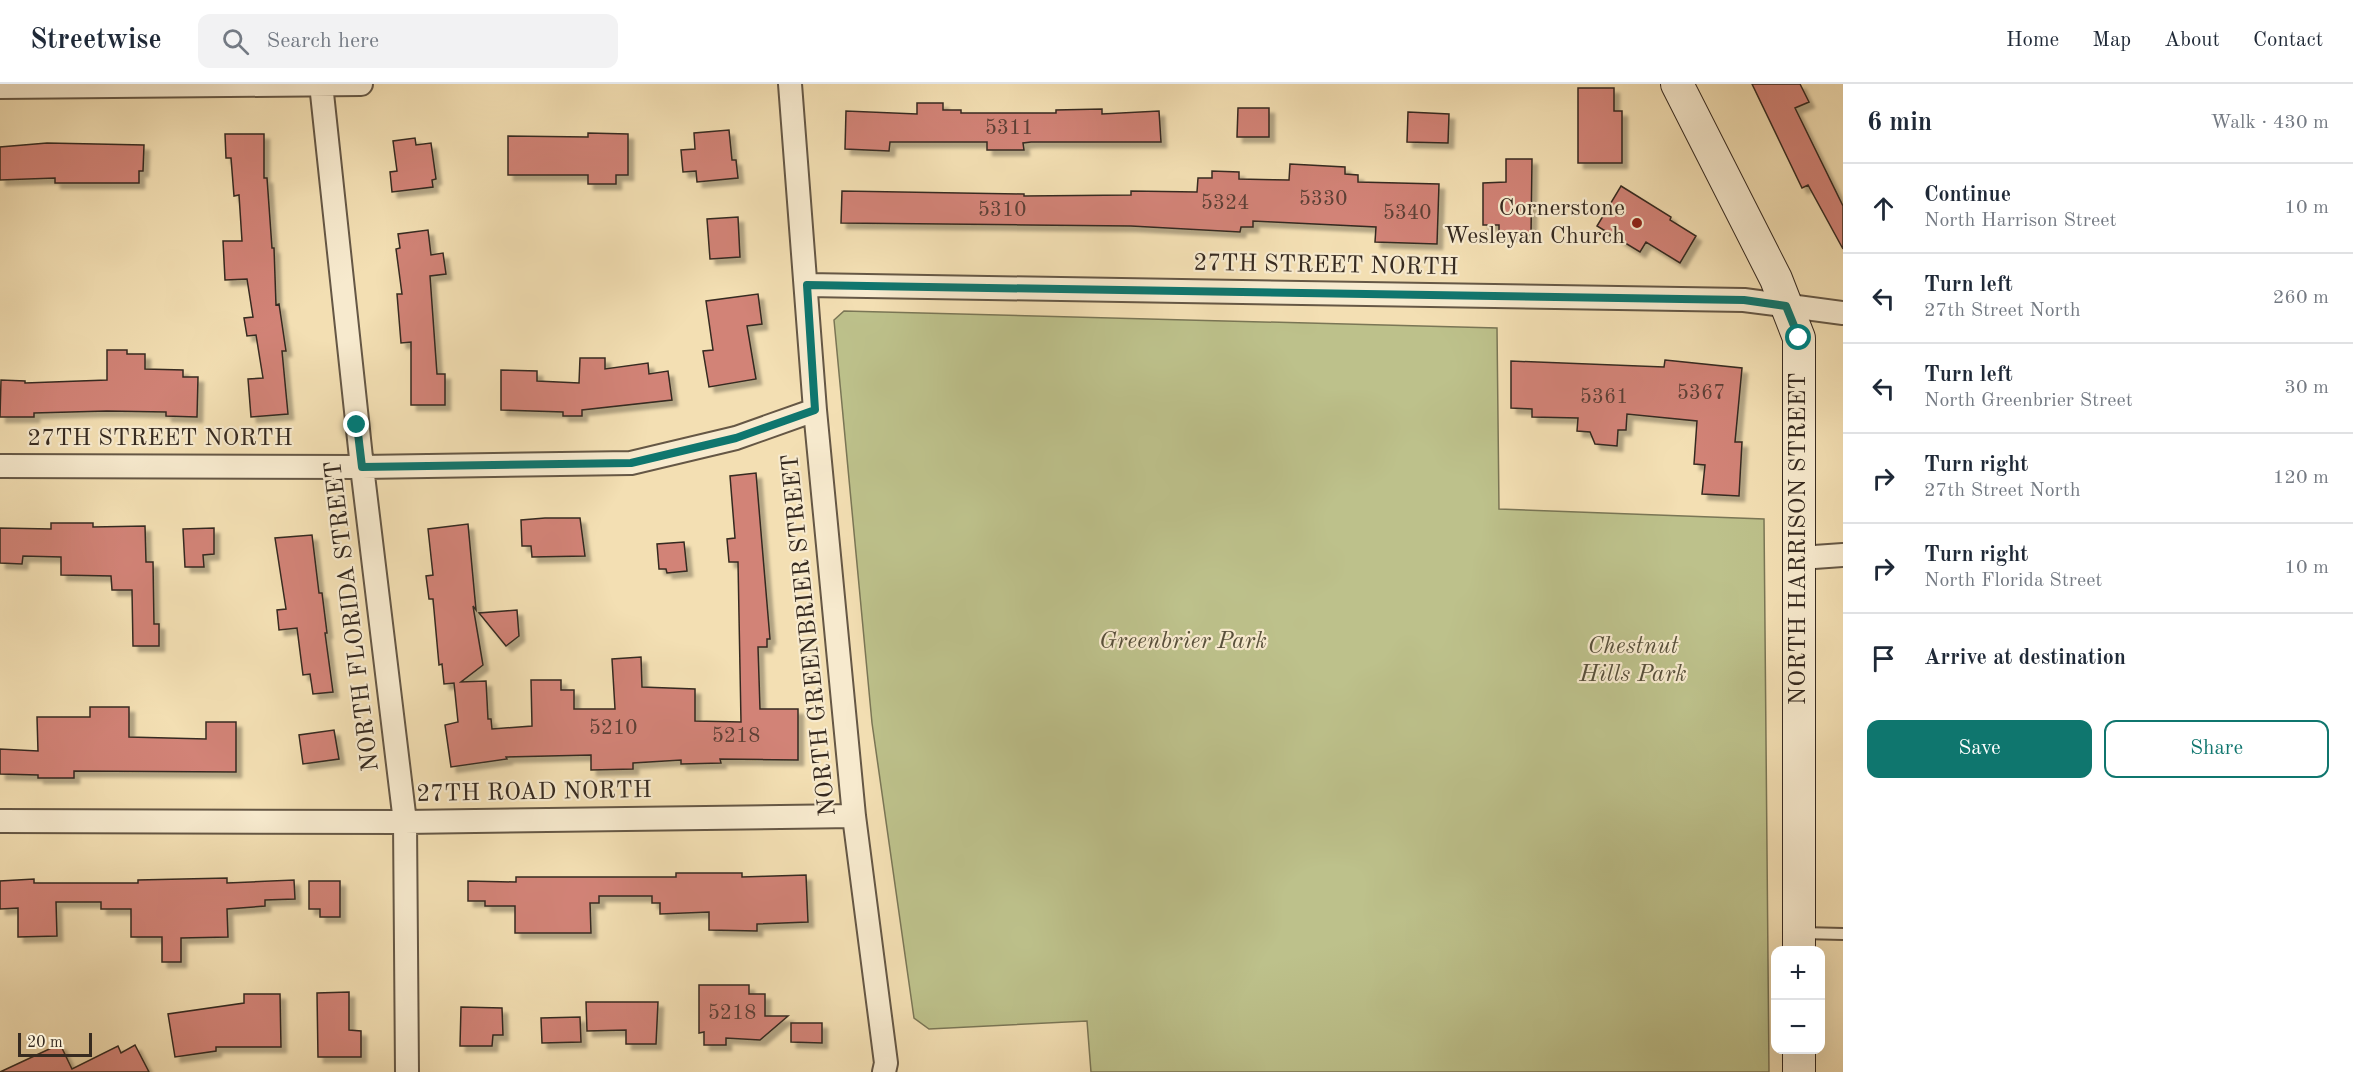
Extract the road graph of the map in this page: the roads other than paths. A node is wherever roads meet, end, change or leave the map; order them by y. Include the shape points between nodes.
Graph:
1 (321, 84) edge
2 (361, 84) edge
3 (790, 84) edge
4 (1677, 84) edge
5 (0, 87) edge
6 (807, 285) junction
7 (1786, 306) junction
8 (1843, 314) edge
9 (815, 410) junction
10 (0, 466) edge
11 (362, 467) junction
12 (1843, 555) edge
13 (1800, 558) junction
14 (854, 816) junction
15 (0, 820) edge
16 (405, 822) junction
17 (1843, 934) edge
18 (1799, 942) edge
19 (1799, 1054) edge
20 (406, 1072) edge
21 (884, 1072) edge
22 (1799, 1072) edge

1 - 2 street
1 - 5 street
1 - 11 street, NORTH FLORIDA STREET
3 - 6 street, NORTH GREENBRIER STREET
4 - 7 street, NORTH HARRISON STREET
6 - 7 street, 27TH STREET NORTH via 1744,300
6 - 9 street, NORTH GREENBRIER STREET
7 - 8 street, 27TH STREET NORTH
7 - 13 street, NORTH HARRISON STREET via 1799,338
9 - 11 street, 27TH STREET NORTH via 736,438 631,463
9 - 14 street, NORTH GREENBRIER STREET
10 - 11 street, 27TH STREET NORTH
11 - 16 street, NORTH FLORIDA STREET
12 - 13 street
13 - 18 street, NORTH HARRISON STREET
14 - 16 street, 27TH ROAD NORTH
14 - 21 street, NORTH GREENBRIER STREET via 886,1063
15 - 16 street, 27TH ROAD NORTH
16 - 20 street, NORTH FLORIDA STREET
17 - 18 lane
19 - 22 street

